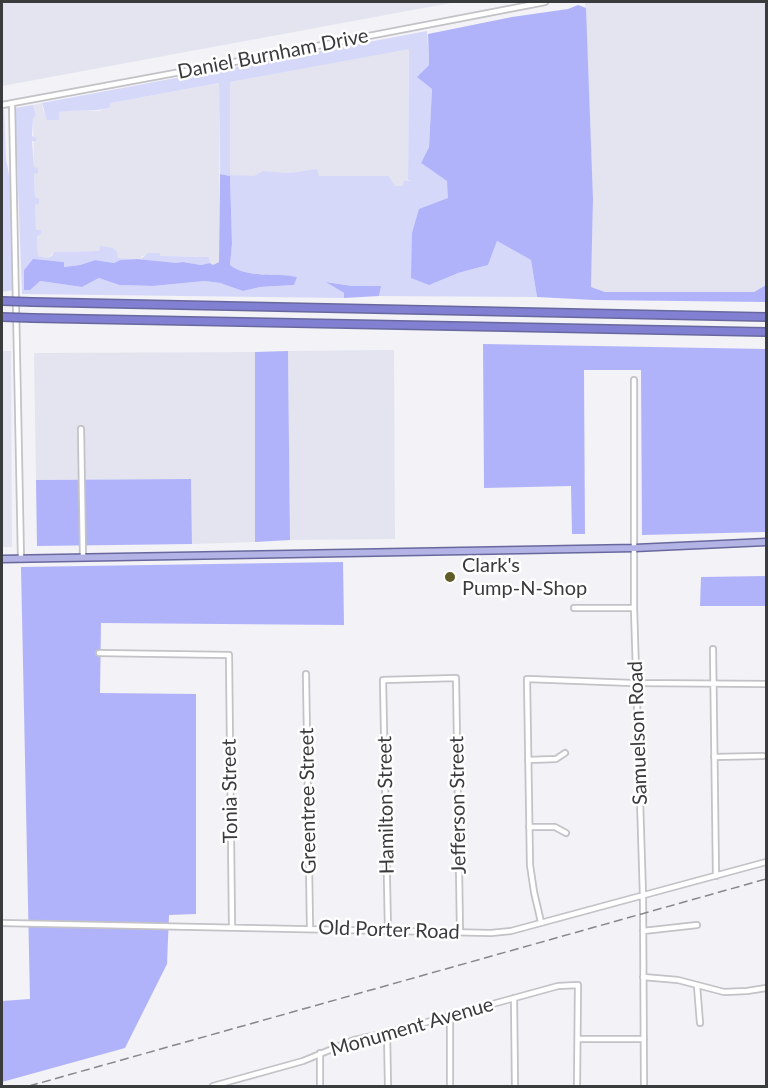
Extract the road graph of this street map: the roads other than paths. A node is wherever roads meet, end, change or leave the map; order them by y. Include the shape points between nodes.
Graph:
1 (545, 2) edge
2 (518, 4) edge
3 (12, 104) junction
4 (2, 105) edge
5 (2, 301) edge
6 (2, 317) edge
7 (766, 317) edge
8 (766, 332) edge
9 (634, 380) dead end
10 (81, 429) dead end
11 (766, 542) edge
12 (634, 548) junction
13 (84, 557) junction
14 (2, 559) edge
15 (21, 559) junction
16 (574, 608) dead end
17 (634, 608) junction
18 (713, 649) dead end
19 (99, 653) dead end
20 (306, 674) dead end
21 (456, 678) joint
22 (637, 683) junction
23 (714, 683) junction
24 (766, 684) edge
25 (565, 753) dead end
26 (763, 756) dead end
27 (714, 758) junction
28 (528, 760) junction
29 (529, 827) junction
30 (566, 833) dead end
31 (766, 862) edge
32 (716, 876) junction
33 (643, 896) junction
34 (541, 922) junction
35 (2, 923) edge
36 (697, 925) dead end
37 (232, 926) junction
38 (310, 928) junction
39 (388, 931) junction
40 (643, 931) junction
41 (460, 932) junction
42 (643, 977) junction
43 (698, 986) junction
44 (766, 988) edge
45 (514, 998) junction
46 (450, 1016) junction
47 (700, 1023) dead end
48 (387, 1033) junction
49 (578, 1039) junction
50 (644, 1039) junction
51 (320, 1053) junction
52 (213, 1086) edge
53 (320, 1086) edge
54 (388, 1086) edge
55 (450, 1086) edge
56 (515, 1086) edge
57 (577, 1086) edge
58 (644, 1086) edge

1 - 2 street, Daniel Burnham Drive
2 - 3 street, Daniel Burnham Drive
3 - 4 street, Daniel Burnham Drive
3 - 15 street
5 - 7 highway, bridge
6 - 8 highway, bridge
9 - 12 street, Samuelson Road
10 - 13 street
11 - 12 main road
12 - 13 main road
12 - 17 street, Samuelson Road
13 - 15 main road
14 - 15 main road
16 - 17 street
17 - 22 street, Samuelson Road
18 - 23 street
19 - 37 street, Tonia Street via 229,656
20 - 38 street, Greentree Street
21 - 39 street, Hamilton Street via 383,680
21 - 41 street, Jefferson Street
22 - 23 street
22 - 28 street via 527,679
22 - 33 street, Samuelson Road
23 - 24 street
23 - 27 street
25 - 28 street via 556,759
26 - 27 street
27 - 32 street
28 - 29 street
29 - 30 street via 555,827
29 - 34 street via 532,880
31 - 32 street, Old Porter Road
32 - 33 street, Old Porter Road
33 - 34 street, Old Porter Road
33 - 40 street, Samuelson Road
34 - 41 street, Old Porter Road via 511,931
35 - 37 street, Old Porter Road
36 - 40 street
37 - 38 street, Old Porter Road
38 - 39 street, Old Porter Road
39 - 41 street, Old Porter Road
40 - 42 street, Samuelson Road
42 - 43 street
42 - 50 street, Samuelson Road
43 - 44 street via 724,992
43 - 47 street
45 - 46 street, Monument Avenue
45 - 49 street, Monument Avenue via 558,986 578,985
45 - 56 street
46 - 48 street, Monument Avenue
46 - 55 street
48 - 51 street, Monument Avenue
48 - 54 street
49 - 50 street
49 - 57 street
50 - 58 street, Samuelson Road
51 - 52 street, Monument Avenue
51 - 53 street

